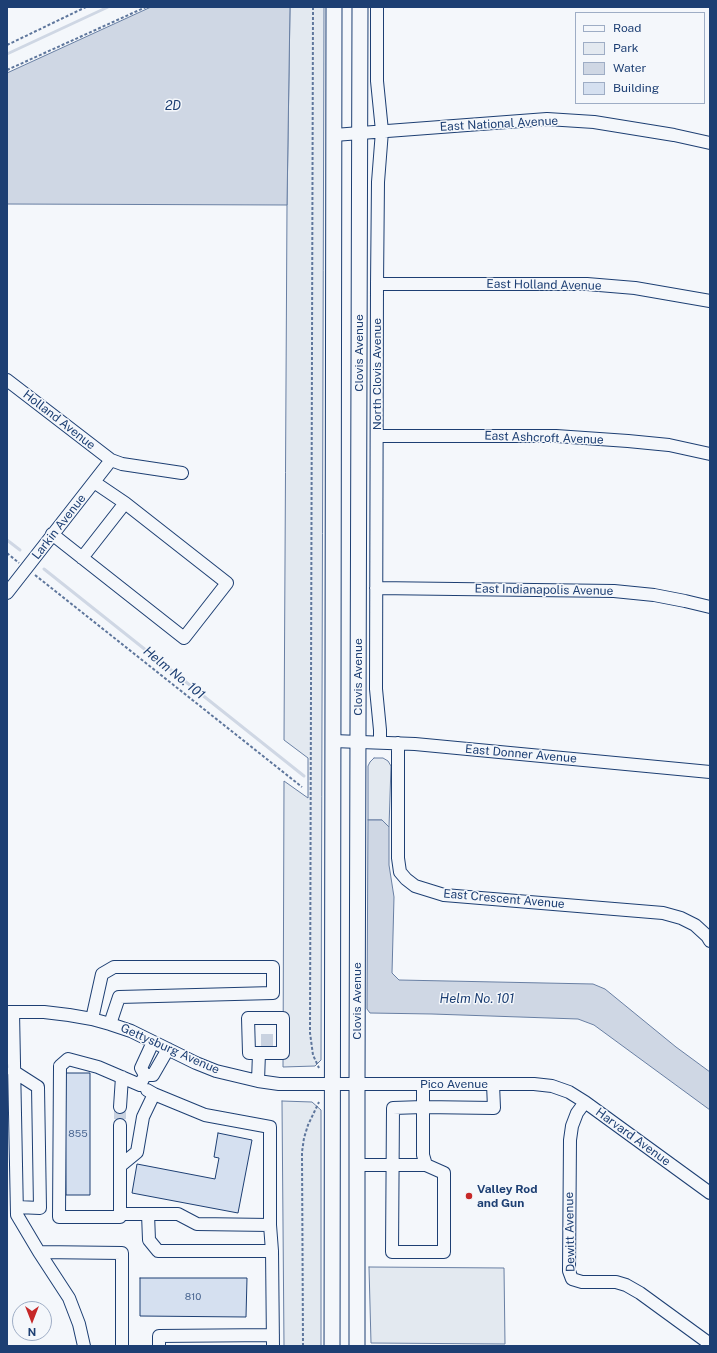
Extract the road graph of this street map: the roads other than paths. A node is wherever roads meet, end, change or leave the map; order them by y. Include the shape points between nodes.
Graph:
1 (334, 7) edge
2 (360, 7) edge
3 (377, 7) edge
4 (382, 131) junction
5 (360, 133) junction
6 (334, 135) junction
7 (710, 143) edge
8 (377, 284) junction
9 (710, 301) edge
10 (7, 380) edge
11 (377, 436) junction
12 (710, 454) edge
13 (110, 460) junction
14 (182, 473) dead end
15 (94, 482) junction
16 (125, 502) junction
17 (52, 534) junction
18 (82, 558) junction
19 (11, 579) edge
20 (376, 588) junction
21 (7, 593) edge
22 (710, 607) edge
23 (332, 742) junction
24 (358, 742) junction
25 (380, 742) junction
26 (398, 743) junction
27 (710, 772) edge
28 (710, 941) edge
29 (10, 1012) edge
30 (92, 1019) junction
31 (110, 1024) junction
32 (153, 1042) junction
33 (168, 1049) junction
34 (264, 1051) junction
35 (10, 1057) edge
36 (122, 1077) junction
37 (11, 1078) edge
38 (142, 1080) junction
39 (258, 1081) junction
40 (326, 1084) junction
41 (356, 1084) junction
42 (423, 1084) junction
43 (493, 1084) junction
44 (552, 1086) joint
45 (154, 1094) junction
46 (585, 1102) junction
47 (10, 1104) edge
48 (120, 1107) tunnel mouth
49 (423, 1107) junction
50 (120, 1125) tunnel mouth
51 (357, 1165) junction
52 (393, 1165) junction
53 (426, 1165) junction
54 (120, 1166) junction
55 (710, 1193) edge
56 (16, 1207) junction
57 (120, 1214) junction
58 (148, 1214) junction
59 (270, 1225) junction
60 (272, 1251) junction
61 (39, 1252) junction
62 (273, 1341) edge
63 (710, 1344) edge
64 (84, 1346) edge
65 (122, 1346) edge
66 (159, 1346) edge
67 (332, 1346) edge
68 (357, 1346) edge

1 - 6 main road, Clovis Avenue
2 - 5 main road, Clovis Avenue
3 - 4 street, North Clovis Avenue via 377,81
4 - 5 street, East National Avenue
4 - 7 street, East National Avenue via 547,119 594,122
4 - 8 street, North Clovis Avenue via 378,182
5 - 6 street, East National Avenue
5 - 24 main road, Clovis Avenue
6 - 23 main road, Clovis Avenue
8 - 9 street, East Holland Avenue via 587,284 635,288
8 - 11 street, North Clovis Avenue
10 - 13 street, Holland Avenue
11 - 12 street, East Ashcroft Avenue via 556,436 669,445
11 - 20 street, North Clovis Avenue
13 - 14 street
13 - 15 street, Larkin Avenue
15 - 16 street
15 - 17 street, Larkin Avenue
16 - 18 street
16 - 18 street via 227,583 184,638
17 - 18 street
17 - 19 street, Larkin Avenue via 26,568
19 - 21 street, Larkin Avenue
20 - 22 street, East Indianapolis Avenue via 614,591
20 - 25 street, North Clovis Avenue via 376,689
23 - 24 street, East Donner Avenue
23 - 40 main road, Clovis Avenue
24 - 25 street, East Donner Avenue
24 - 41 main road, Clovis Avenue
25 - 26 street, East Donner Avenue
26 - 27 street, East Donner Avenue
26 - 28 street, East Crescent Avenue via 398,858 400,872 415,886 444,895 663,914 681,918 694,925
29 - 30 street, Gettysburg Avenue via 44,1012
29 - 35 street
30 - 31 street, Gettysburg Avenue
30 - 31 street via 102,974 114,967 273,967 273,993 119,996
31 - 32 street, Gettysburg Avenue via 132,1031
32 - 33 street, Gettysburg Avenue
32 - 38 street via 141,1068
33 - 38 street via 154,1075
33 - 39 street, Gettysburg Avenue via 216,1071
34 - 34 street via 249,1052 248,1018 267,1023 283,1018 283,1053
34 - 39 street
35 - 37 street
36 - 38 street
36 - 48 street
36 - 57 street via 68,1059 60,1066 59,1217 120,1217
37 - 47 street
37 - 56 street via 38,1087 40,1208
38 - 45 street
39 - 40 street, Gettysburg Avenue via 279,1084
40 - 41 street, Gettysburg Avenue
40 - 67 main road, Clovis Avenue
41 - 42 street, Pico Avenue
41 - 51 main road, Clovis Avenue
42 - 43 street, Pico Avenue
42 - 49 street
43 - 44 street, Pico Avenue
43 - 49 street via 494,1108
44 - 46 street, Harvard Avenue via 569,1092
45 - 54 street via 143,1117 137,1152
45 - 59 street via 205,1115 270,1127
46 - 55 street, Harvard Avenue
46 - 63 street, Dewitt Avenue via 577,1113 570,1140 569,1270 572,1279 626,1285
47 - 56 street
49 - 52 street via 393,1108
49 - 53 street via 423,1154
50 - 54 street
51 - 52 street
51 - 68 main road, Clovis Avenue
52 - 53 street
52 - 53 street via 392,1252 444,1252 444,1173
54 - 57 street
56 - 61 street via 17,1215
57 - 58 street
58 - 59 street via 178,1214 197,1224
58 - 60 street via 149,1240 158,1251
59 - 60 street
60 - 62 street
61 - 64 street via 69,1298
61 - 65 street via 122,1253
62 - 66 street via 159,1336

